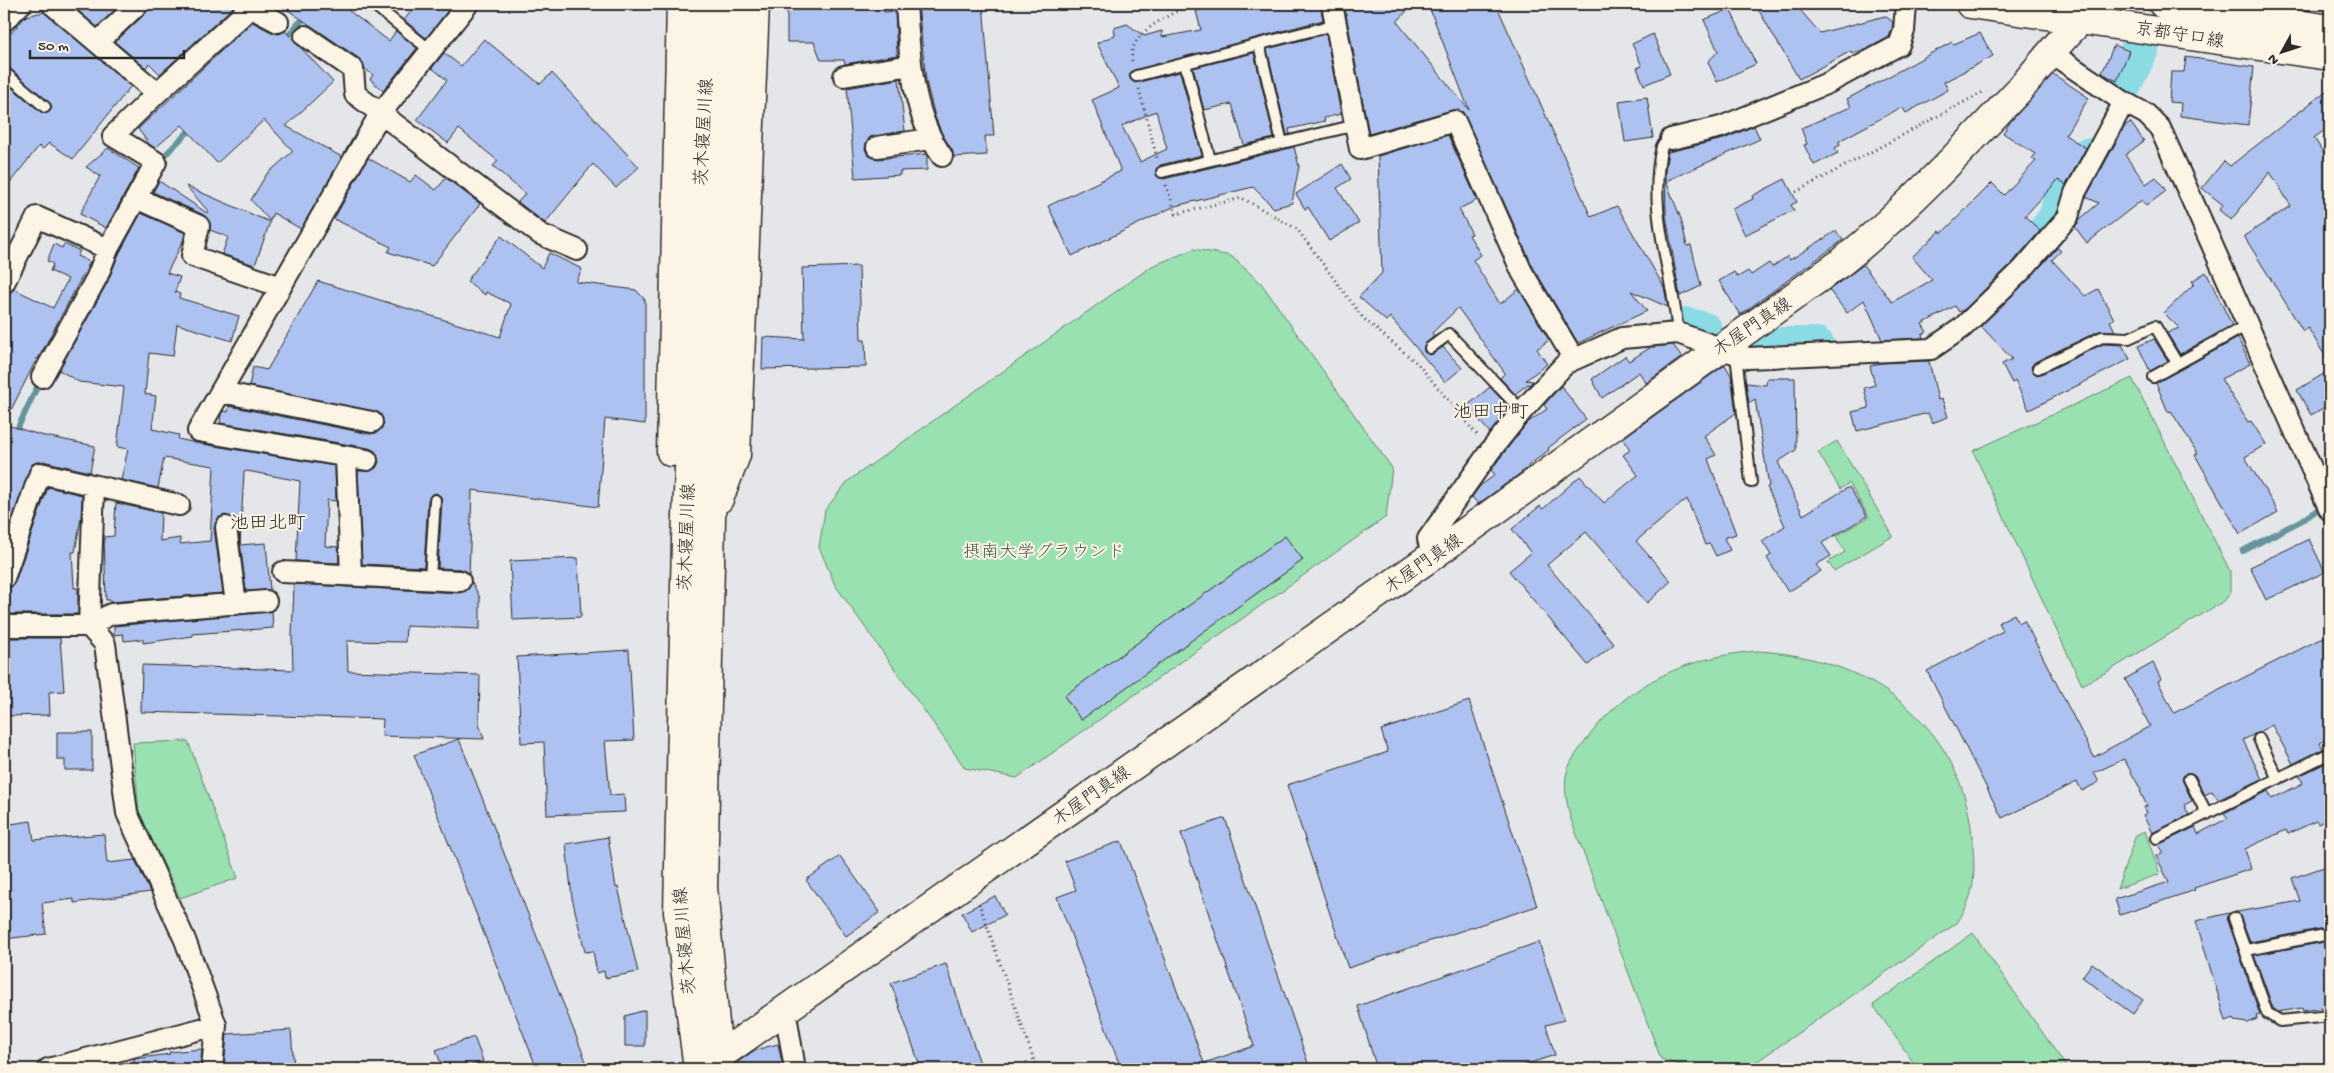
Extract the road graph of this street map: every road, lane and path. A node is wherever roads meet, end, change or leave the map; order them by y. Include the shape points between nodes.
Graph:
1 (21, 4) edge
2 (52, 4) edge
3 (138, 4) edge
4 (373, 4) edge
5 (468, 4) edge
6 (681, 4) edge
7 (709, 4) edge
8 (733, 4) edge
9 (755, 4) edge
10 (906, 4) edge
11 (1190, 4) edge
12 (1332, 4) edge
13 (1906, 4) edge
14 (1970, 4) edge
15 (2163, 4) edge
16 (247, 6) edge
17 (2090, 11) edge
18 (4, 21) edge
19 (278, 22) dead end
20 (1337, 24) junction
21 (2330, 29) edge
22 (305, 36) dead end
23 (98, 42) junction
24 (1259, 44) junction
25 (430, 50) junction
26 (2050, 53) junction
27 (2330, 56) edge
28 (1185, 64) junction
29 (911, 65) junction
30 (4, 72) edge
31 (844, 76) dead end
32 (1136, 76) junction
33 (1989, 88) dead end
34 (157, 93) junction
35 (2124, 102) junction
36 (45, 108) dead end
37 (380, 114) junction
38 (1356, 125) junction
39 (930, 139) junction
40 (1671, 139) joint
41 (1282, 143) junction
42 (877, 147) dead end
43 (942, 156) dead end
44 (1210, 160) junction
45 (1162, 172) junction
46 (1796, 192) dead end
47 (136, 198) junction
48 (711, 233) junction
49 (108, 248) junction
50 (577, 250) dead end
51 (4, 283) edge
52 (281, 287) junction
53 (2249, 324) junction
54 (1678, 334) junction
55 (1430, 348) dead end
56 (1727, 352) junction
57 (1571, 355) junction
58 (2177, 363) junction
59 (2038, 368) dead end
60 (42, 376) dead end
61 (2153, 377) dead end
62 (221, 392) junction
63 (1519, 408) junction
64 (372, 422) dead end
65 (1478, 437) dead end
66 (346, 457) junction
67 (367, 460) dead end
68 (1751, 482) dead end
69 (94, 486) junction
70 (435, 500) dead end
71 (2327, 504) edge
72 (179, 505) dead end
73 (711, 518) junction
74 (226, 527) dead end
75 (686, 539) junction
76 (1432, 556) junction
77 (283, 572) dead end
78 (351, 575) junction
79 (4, 578) edge
80 (430, 579) junction
81 (460, 581) dead end
82 (266, 601) dead end
83 (236, 604) junction
84 (4, 626) edge
85 (89, 626) junction
86 (2259, 739) dead end
87 (2330, 753) edge
88 (2189, 778) dead end
89 (2278, 779) junction
90 (2206, 814) junction
91 (2157, 838) dead end
92 (975, 894) dead end
93 (2234, 918) dead end
94 (2330, 934) edge
95 (2246, 950) junction
96 (785, 1009) junction
97 (2330, 1016) edge
98 (216, 1025) junction
99 (708, 1066) edge
100 (48, 1069) edge
101 (212, 1069) edge
102 (795, 1069) edge
103 (1037, 1069) edge

1 - 18 street
2 - 23 street
3 - 23 street
4 - 25 lane
5 - 25 street
6 - 75 main road via 670,477
7 - 48 main road, 茨木寝屋川線
8 - 48 main road, 茨木寝屋川線
9 - 73 main road via 736,455
10 - 29 street
11 - 32 path via 1143,32 1131,54
12 - 20 street
13 - 40 street via 1900,45 1828,83 1721,127
14 - 17 main road, 京都守口線
15 - 21 main road, 京都守口線
16 - 19 street
16 - 34 street
17 - 26 main road, 木屋門真線
17 - 27 main road, 京都守口線
20 - 24 lane
20 - 38 street
22 - 37 street via 353,69 355,94
23 - 34 street
24 - 28 lane
24 - 41 lane
25 - 37 street
26 - 35 street
26 - 56 main road, 木屋門真線 via 1929,185 1886,226
28 - 32 lane
28 - 44 lane
29 - 31 street
29 - 39 street via 918,106
30 - 36 lane
32 - 45 path
33 - 46 path
34 - 47 street via 113,136 156,162
35 - 53 street via 2146,114 2160,128
35 - 56 street via 2075,193 2068,217 2022,270 1962,328 1931,349 1748,358
37 - 50 street via 540,234
37 - 52 street
38 - 41 lane
38 - 57 street via 1360,149 1455,121 1522,272
39 - 42 street
39 - 43 street
40 - 54 lane via 1662,146 1657,168 1658,224 1675,299
41 - 44 lane
44 - 45 lane
45 - 65 path via 1176,214 1242,198 1296,229 1363,318 1418,364
47 - 49 street
47 - 52 street via 199,226 192,256
48 - 73 main road, 茨木寝屋川線
48 - 75 main road, 茨木寝屋川線
49 - 51 street via 36,217
49 - 60 street via 96,277
52 - 62 street
53 - 58 lane
53 - 71 street
54 - 56 street
54 - 57 street via 1622,338
55 - 63 lane via 1449,334
56 - 68 lane
56 - 76 main road, 木屋門真線
57 - 63 street
58 - 59 lane via 2155,326 2129,338 2102,337
58 - 61 lane
62 - 64 street
62 - 66 street via 198,431
63 - 76 street via 1428,540
66 - 67 street
66 - 78 street
69 - 72 street
69 - 79 street via 40,473
69 - 85 street
70 - 80 lane
73 - 99 main road, 茨木寝屋川線 via 702,888
74 - 83 street
75 - 99 main road, 茨木寝屋川線 via 678,912
76 - 96 main road, 木屋門真線
77 - 78 street
78 - 80 street
80 - 81 street
82 - 83 street
83 - 85 street via 111,614
84 - 85 street
85 - 98 street via 105,644 127,813 185,940
86 - 89 lane
87 - 89 lane
88 - 90 lane
89 - 90 lane
90 - 91 lane
92 - 103 path
93 - 95 lane
94 - 95 lane
95 - 97 lane via 2267,1013 2280,1021
96 - 99 main road, 木屋門真線
96 - 102 street
98 - 100 street
98 - 101 street

